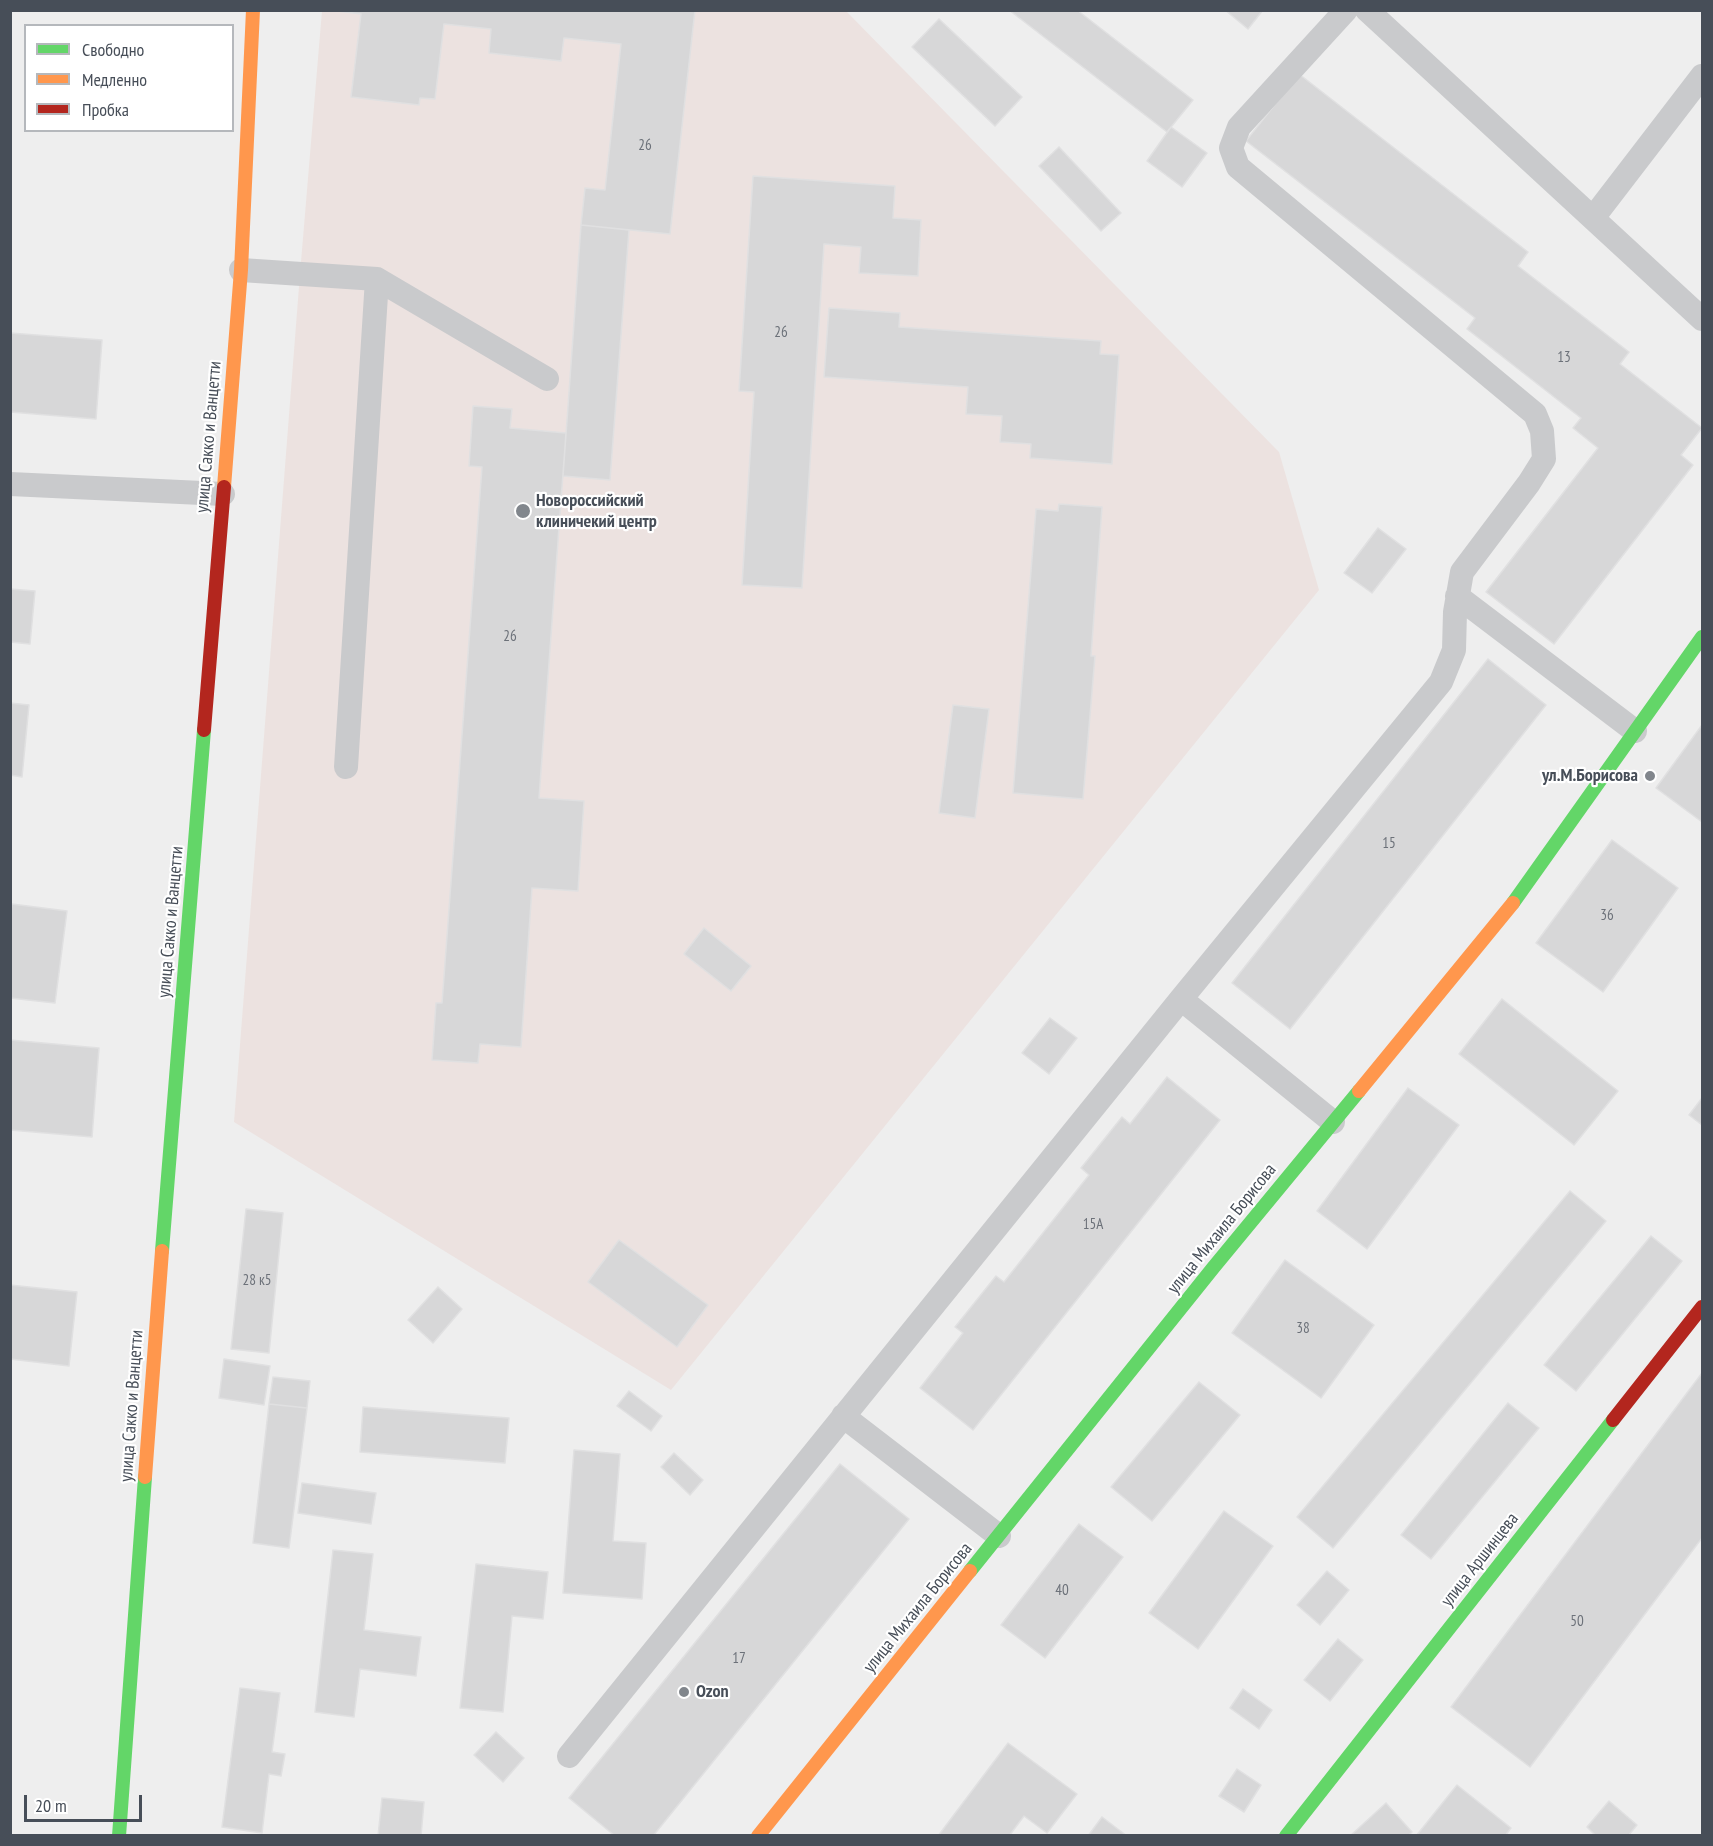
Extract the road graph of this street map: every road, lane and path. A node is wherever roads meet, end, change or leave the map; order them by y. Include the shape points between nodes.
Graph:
1 (253, 10) edge
2 (1346, 10) edge
3 (1367, 10) edge
4 (1702, 76) edge
5 (1593, 218) junction
6 (241, 270) junction
7 (377, 279) junction
8 (1702, 319) edge
9 (547, 379) dead end
10 (10, 484) edge
11 (223, 494) junction
12 (1457, 596) junction
13 (1702, 637) edge
14 (1635, 731) junction
15 (346, 768) dead end
16 (1181, 999) junction
17 (1333, 1122) junction
18 (1702, 1307) edge
19 (843, 1416) junction
20 (999, 1536) junction
21 (569, 1756) dead end
22 (119, 1836) edge
23 (758, 1836) edge
24 (1286, 1836) edge

1 - 6 street, улица Сакко и Ванцетти
2 - 12 lane via 1239,127 1231,148 1238,167 1535,414 1542,431 1544,459 1462,572
3 - 5 lane
4 - 5 lane
5 - 8 lane
6 - 7 lane
6 - 11 street, улица Сакко и Ванцетти
7 - 9 lane
7 - 15 lane
10 - 11 lane
11 - 22 street, улица Сакко и Ванцетти
12 - 14 lane
12 - 16 lane via 1454,650 1442,682
13 - 14 street, улица Михаила Борисова
14 - 17 street, улица Михаила Борисова via 1512,904
16 - 17 lane
16 - 19 lane
17 - 20 street, улица Михаила Борисова
18 - 24 street, улица Аршинцева
19 - 20 lane
19 - 21 lane
20 - 23 street, улица Михаила Борисова

